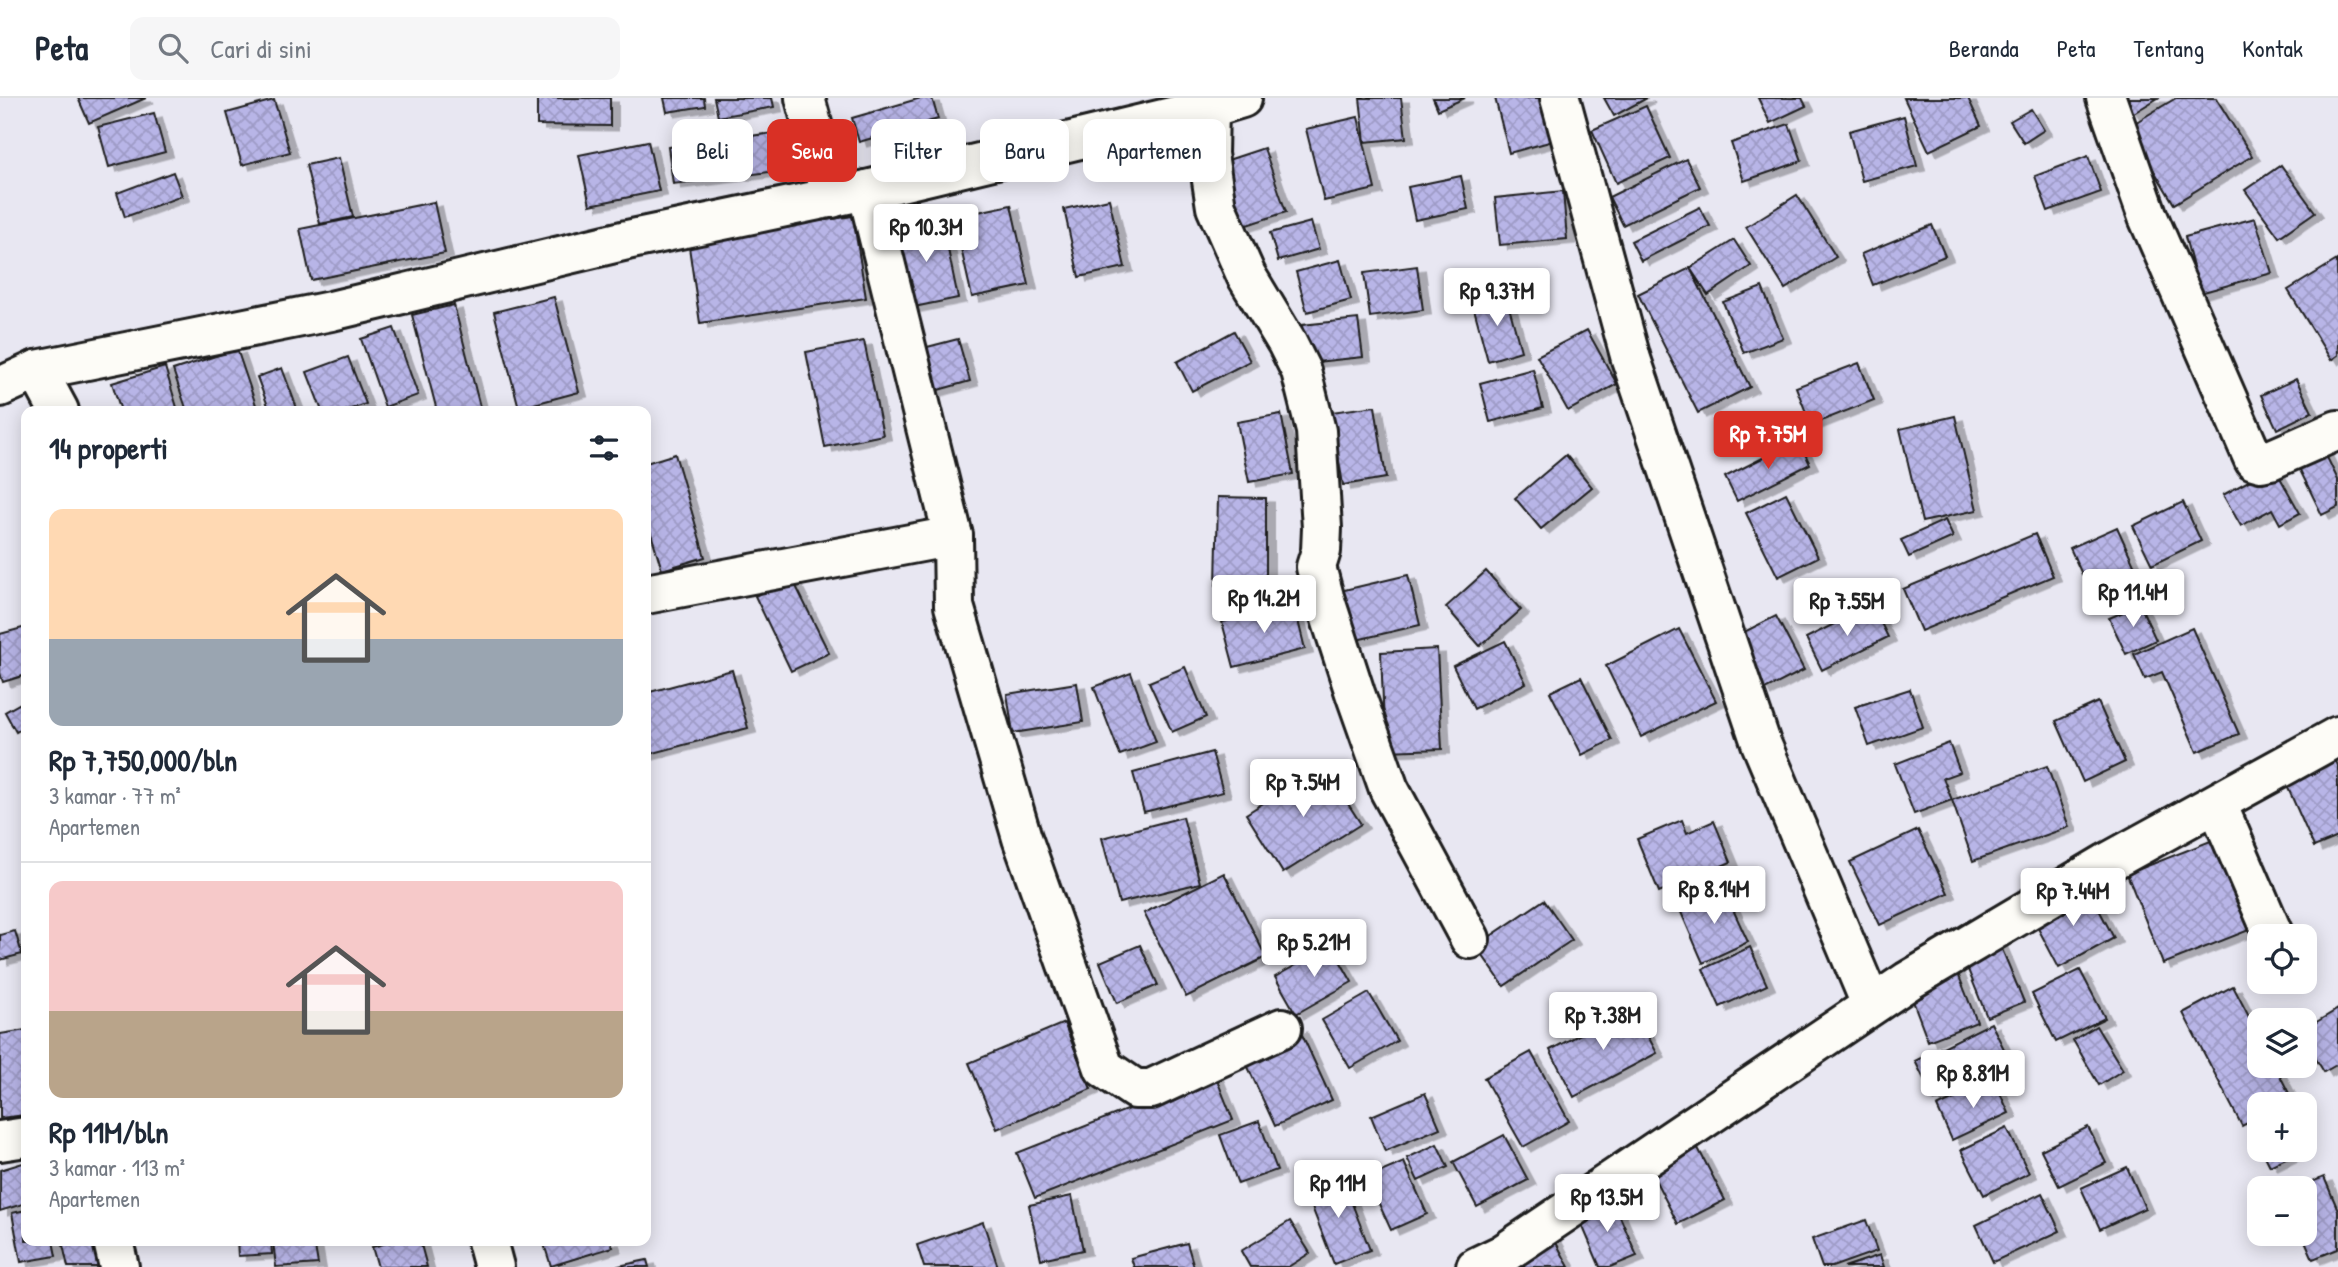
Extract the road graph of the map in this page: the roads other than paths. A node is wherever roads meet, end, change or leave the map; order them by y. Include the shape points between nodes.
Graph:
1 (805, 98) edge
2 (1560, 98) edge
3 (2106, 98) edge
4 (1225, 103) edge
5 (850, 194) junction
6 (37, 370) junction
7 (0, 387) edge
8 (56, 406) edge
9 (2338, 430) edge
10 (953, 536) junction
11 (651, 593) edge
12 (2338, 736) edge
13 (2217, 804) junction
14 (2269, 924) edge
15 (1470, 939) dead end
16 (1871, 1004) junction
17 (1282, 1028) dead end
18 (21, 1138) edge
19 (0, 1141) edge
20 (114, 1246) edge
21 (488, 1246) edge
22 (120, 1267) edge
23 (494, 1267) edge
24 (1476, 1267) edge

1 - 5 street
2 - 16 street via 1631,359 1761,743
3 - 9 street via 2148,217 2254,460 2270,460
4 - 5 street
4 - 15 street via 1208,155 1216,206 1246,275 1301,371 1316,431 1322,528 1316,568 1324,597 1389,789
5 - 6 street via 627,240 331,311
5 - 10 street
6 - 7 street
6 - 8 street
10 - 11 street
10 - 17 street via 954,606 1021,838 1104,1068 1135,1089 1151,1089
12 - 13 street
13 - 14 street
13 - 16 street via 2107,863
16 - 24 street via 1503,1254
18 - 19 street
20 - 22 street
21 - 23 street

